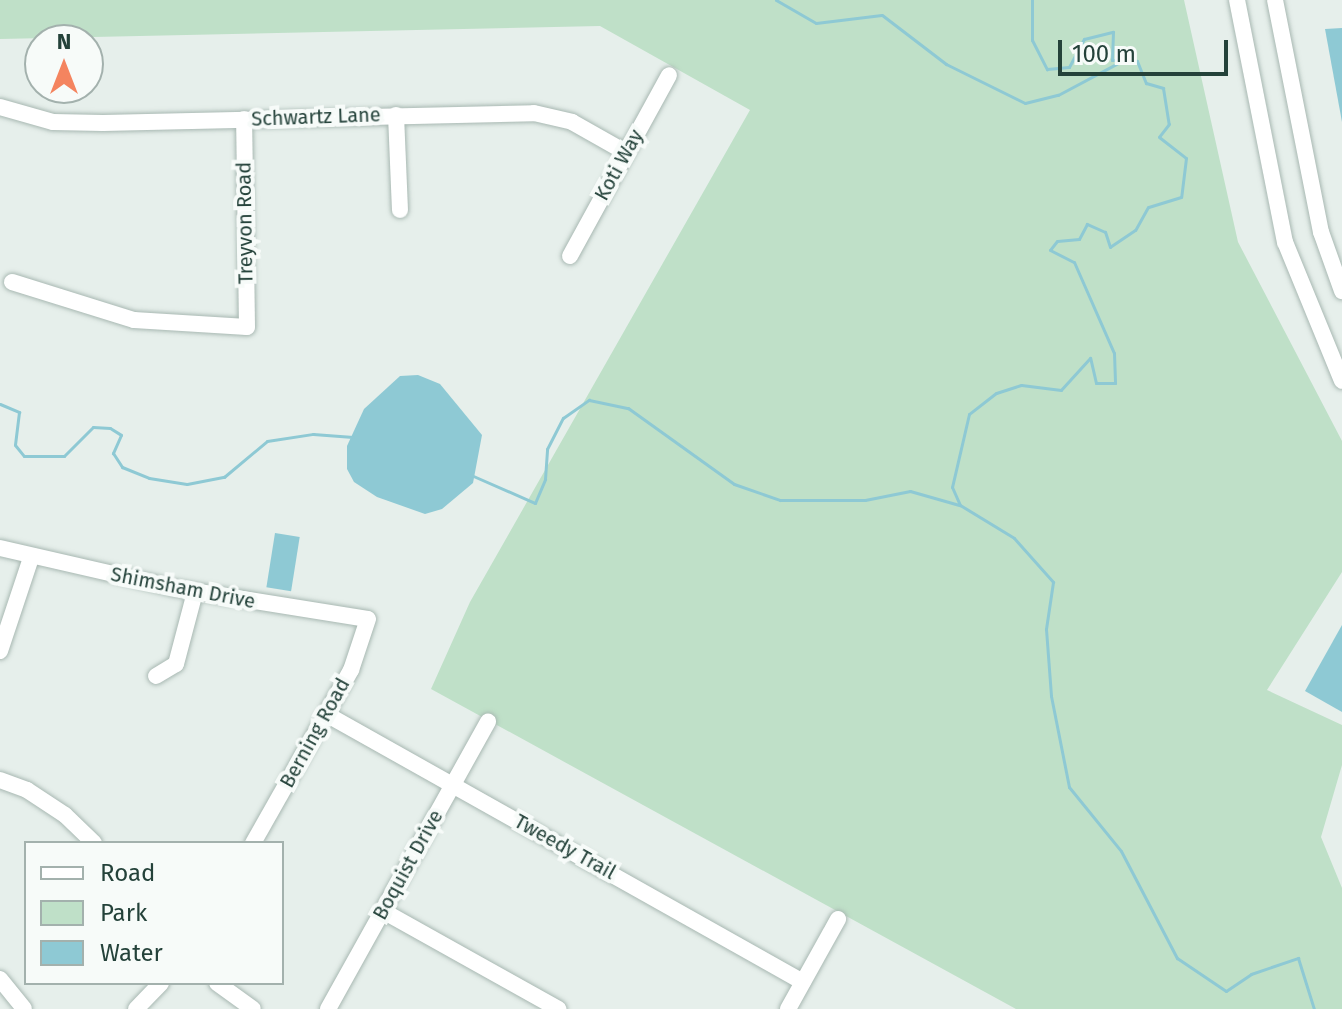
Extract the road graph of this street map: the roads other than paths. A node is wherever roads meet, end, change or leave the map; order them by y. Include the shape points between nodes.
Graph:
1 (1237, 0) edge
2 (1275, 0) edge
3 (669, 75) dead end
4 (0, 107) edge
5 (396, 115) junction
6 (244, 119) junction
7 (625, 152) junction
8 (400, 210) dead end
9 (570, 256) dead end
10 (12, 282) dead end
11 (1342, 291) edge
12 (1342, 381) edge
13 (0, 548) edge
14 (31, 558) junction
15 (195, 592) junction
16 (368, 619) joint
17 (0, 651) edge
18 (156, 676) dead end
19 (326, 714) junction
20 (488, 722) dead end
21 (0, 780) edge
22 (453, 784) junction
23 (92, 841) edge
24 (254, 841) edge
25 (383, 911) junction
26 (838, 919) dead end
27 (0, 979) edge
28 (803, 982) junction
29 (159, 985) edge
30 (220, 985) edge
31 (24, 1009) edge
32 (136, 1009) edge
33 (253, 1009) edge
34 (328, 1009) edge
35 (558, 1009) edge
36 (788, 1009) edge

1 - 12 street via 1285,242
2 - 11 street via 1321,232
3 - 7 street, Koti Way
4 - 6 street, Schwartz Lane via 53,122
5 - 6 street, Schwartz Lane
5 - 7 street, Schwartz Lane via 534,113 572,122
5 - 8 street
6 - 10 street, Treyvon Road via 247,327 134,320
7 - 9 street, Koti Way
13 - 14 street, Shimsham Drive
14 - 15 street, Shimsham Drive
14 - 17 street
15 - 16 street, Shimsham Drive
15 - 18 street via 176,664
16 - 19 street, Berning Road via 351,670
19 - 22 street, Tweedy Trail
19 - 24 street, Berning Road
20 - 22 street, Boquist Drive
21 - 23 street via 65,815
22 - 25 street, Boquist Drive
22 - 28 street, Tweedy Trail
25 - 34 street, Boquist Drive
25 - 35 street
26 - 28 street
27 - 31 street
28 - 36 street
29 - 32 street
30 - 33 street

